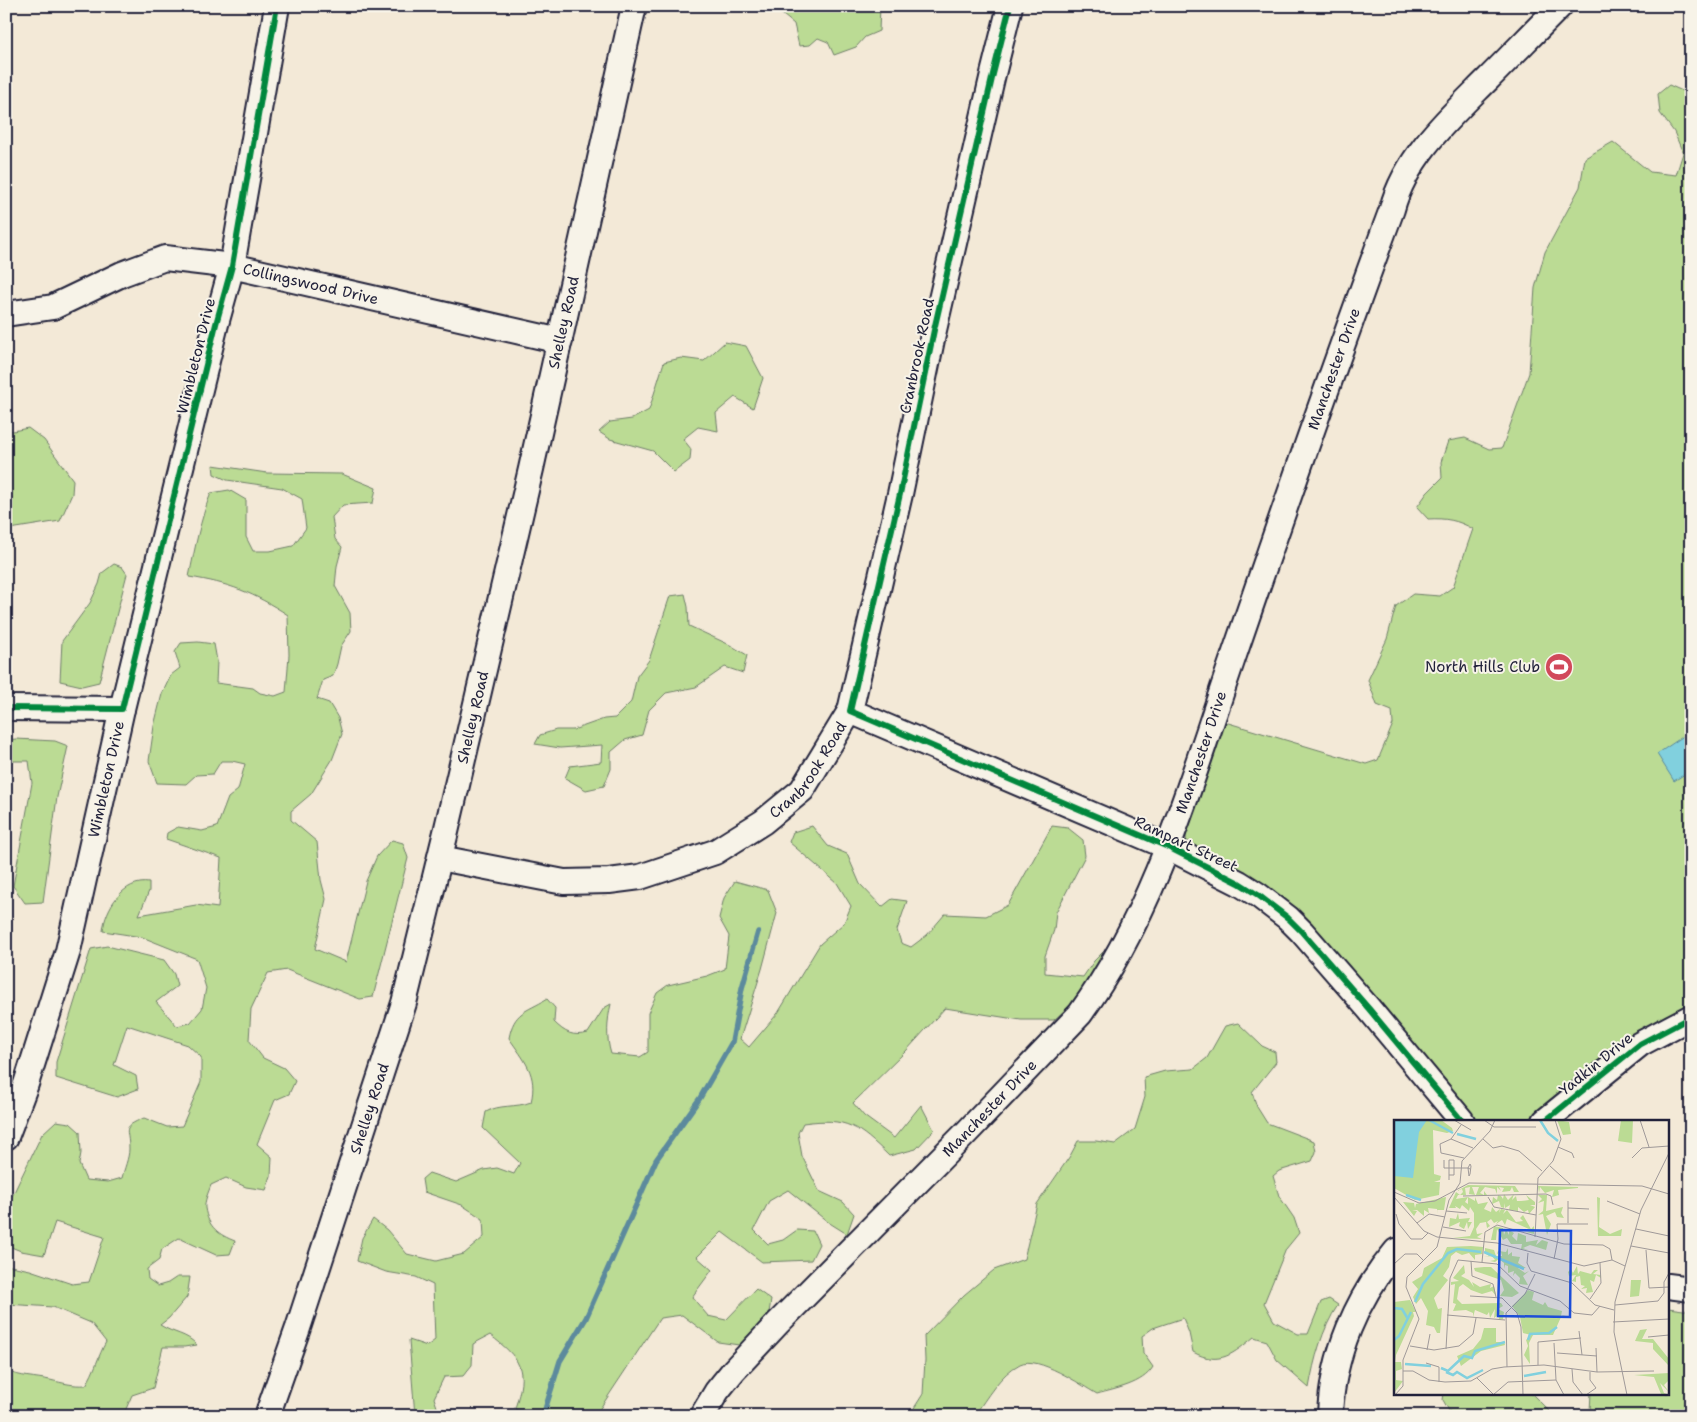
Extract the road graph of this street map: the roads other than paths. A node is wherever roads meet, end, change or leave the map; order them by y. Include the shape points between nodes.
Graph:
1 (277, 6) edge
2 (634, 6) edge
3 (1010, 6) edge
4 (1560, 6) edge
5 (232, 266) junction
6 (6, 314) edge
7 (560, 341) junction
8 (6, 708) edge
9 (122, 709) junction
10 (850, 711) junction
11 (1168, 847) junction
12 (440, 858) junction
13 (1691, 1017) edge
14 (1461, 1120) edge
15 (1546, 1120) edge
16 (6, 1138) edge
17 (1394, 1253) edge
18 (1670, 1286) edge
19 (1691, 1289) edge
20 (267, 1416) edge
21 (702, 1416) edge
22 (1330, 1416) edge

1 - 5 street, Wimbleton Drive
2 - 7 street, Shelley Road
3 - 10 street, Cranbrook Road
4 - 11 street, Manchester Drive via 1440,129 1419,153 1396,192
5 - 6 street, Collingswood Drive via 165,258 122,274 54,307
5 - 7 street, Collingswood Drive
5 - 9 street, Wimbleton Drive
7 - 12 street, Shelley Road
8 - 9 street
9 - 16 street, Wimbleton Drive via 68,951
10 - 11 street, Rampart Street
10 - 12 street, Cranbrook Road via 802,790 763,822 715,852 640,877 564,882
11 - 14 street, Rampart Street via 1239,883 1288,918
11 - 21 street, Manchester Drive via 1130,934 1080,1014 734,1370
12 - 20 street, Shelley Road via 404,1003
13 - 15 street, Yadkin Drive via 1640,1044
17 - 22 street via 1371,1282 1349,1327 1334,1376
18 - 19 street

